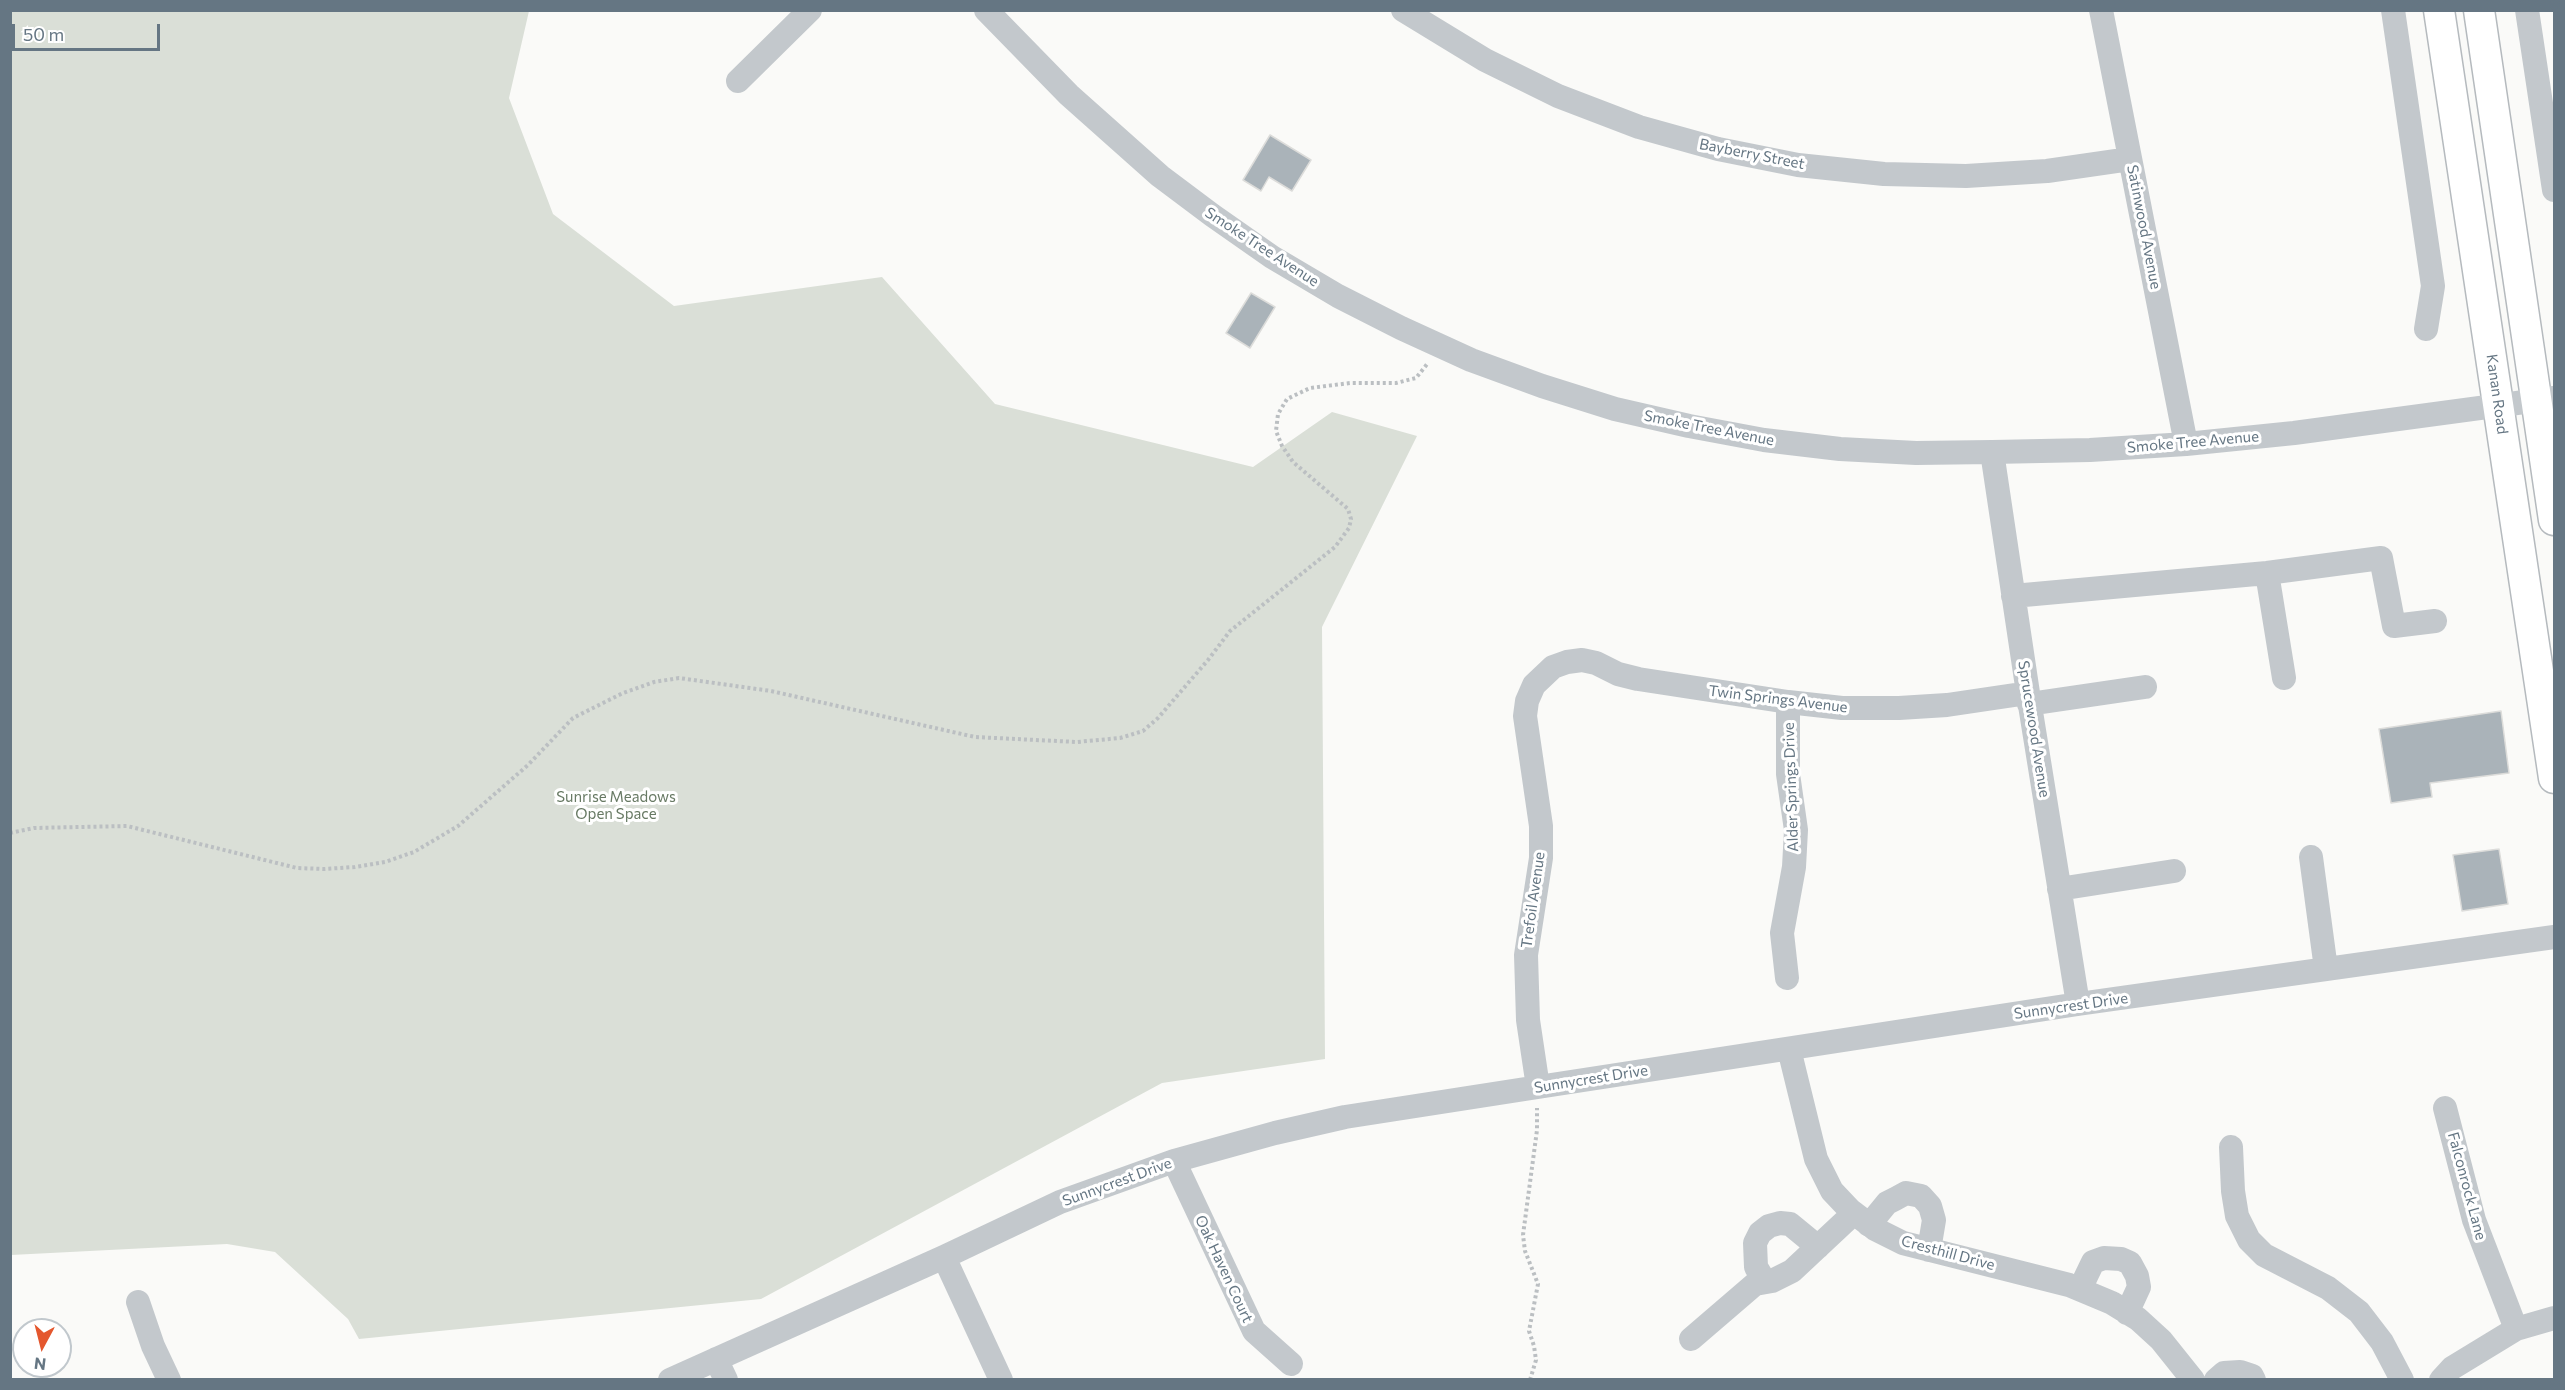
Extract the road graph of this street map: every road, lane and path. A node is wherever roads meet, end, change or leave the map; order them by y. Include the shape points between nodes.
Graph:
1 (810, 10) edge
2 (986, 10) edge
3 (1403, 10) edge
4 (2101, 10) edge
5 (2392, 10) edge
6 (2439, 10) edge
7 (2479, 10) edge
8 (2527, 10) edge
9 (738, 81) dead end
10 (2130, 159) junction
11 (2554, 190) edge
12 (2426, 329) dead end
13 (1437, 345) junction
14 (2546, 400) edge
15 (2498, 405) junction
16 (2187, 444) junction
17 (1992, 452) junction
18 (2554, 520) edge
19 (2267, 573) junction
20 (2013, 596) junction
21 (2435, 621) dead end
22 (2284, 678) dead end
23 (1539, 681) joint
24 (2145, 687) dead end
25 (2029, 698) junction
26 (1788, 702) junction
27 (2554, 778) edge
28 (10, 833) edge
29 (2311, 857) dead end
30 (2174, 871) dead end
31 (2059, 889) junction
32 (2554, 937) edge
33 (2326, 969) junction
34 (1787, 978) dead end
35 (2078, 1004) junction
36 (1789, 1049) junction
37 (1538, 1087) junction
38 (2445, 1108) dead end
39 (2232, 1147) dead end
40 (1174, 1161) junction
41 (1862, 1219) junction
42 (1818, 1247) junction
43 (1929, 1250) junction
44 (944, 1257) junction
45 (1765, 1282) junction
46 (2080, 1289) junction
47 (138, 1302) dead end
48 (2127, 1312) junction
49 (2554, 1318) edge
50 (2516, 1329) junction
51 (1691, 1338) dead end
52 (1291, 1364) dead end
53 (721, 1369) edge
54 (168, 1380) edge
55 (670, 1380) edge
56 (1001, 1380) edge
57 (1530, 1380) edge
58 (2193, 1380) edge
59 (2216, 1380) edge
60 (2254, 1380) edge
61 (2402, 1380) edge
62 (2441, 1380) edge

1 - 9 street
2 - 13 street, Smoke Tree Avenue via 1069,95 1160,176 1212,215 1338,296
3 - 10 street, Bayberry Street via 1485,60 1558,96 1639,127 1718,149 1798,165 1966,176 2048,171
4 - 10 street, Satinwood Avenue
5 - 12 street via 2433,286
6 - 15 main road, Kanan Road
7 - 14 main road
8 - 11 street
10 - 16 street, Satinwood Avenue
13 - 17 street, Smoke Tree Avenue via 1542,386 1615,409 1689,426 1764,440 1840,448
13 - 28 path via 1426,368 1416,378 1396,383 1310,388 1287,399 1278,414 1276,430 1282,446 1293,462 1348,509 1348,528 1335,547 1230,631 1158,718 1143,730 1120,738 1077,742 975,737 771,691 679,678 623,693 573,718 528,765 458,826 414,852 385,862 324,870 297,868 127,826 34,828
14 - 15 street, Smoke Tree Avenue
14 - 18 main road
15 - 16 street, Smoke Tree Avenue
15 - 27 main road, Kanan Road
16 - 17 street, Smoke Tree Avenue
17 - 20 street, Sprucewood Avenue
19 - 20 street
19 - 21 street via 2381,558 2394,626
19 - 22 street
20 - 25 street, Sprucewood Avenue
23 - 26 street, Twin Springs Avenue via 1553,667 1582,660 1638,679
23 - 37 street, Trefoil Avenue via 1527,700 1526,716 1541,826 1541,858 1526,955 1528,1020
24 - 25 street, Twin Springs Avenue
25 - 26 street, Twin Springs Avenue via 1899,708 1842,708
25 - 31 street, Sprucewood Avenue
26 - 34 street, Alder Springs Drive via 1788,774 1796,830 1794,867 1782,933
29 - 33 street
30 - 31 street
31 - 35 street, Sprucewood Avenue
32 - 33 street, Sunnycrest Drive
33 - 35 street, Sunnycrest Drive
35 - 36 street, Sunnycrest Drive
36 - 37 street, Sunnycrest Drive
36 - 41 street, Cresthill Drive via 1816,1160 1832,1191
37 - 40 street, Sunnycrest Drive via 1344,1117
37 - 57 path via 1537,1130 1523,1235 1538,1284 1529,1330 1536,1360
38 - 50 street, Falconrock Lane via 2474,1220
39 - 61 street via 2234,1200 2249,1240 2264,1255 2328,1288 2359,1312 2382,1342
40 - 44 street, Sunnycrest Drive via 1060,1202
40 - 52 street, Oak Haven Court via 1254,1331
41 - 42 street
41 - 43 street, Cresthill Drive via 1903,1243
41 - 43 street via 1906,1193 1921,1196 1930,1206 1934,1220
42 - 45 street via 1792,1271
42 - 45 street via 1790,1224 1769,1226 1755,1243 1756,1267
43 - 46 street, Cresthill Drive
44 - 53 street, Sunnycrest Drive
44 - 56 street
45 - 51 street via 1755,1284
46 - 48 street, Cresthill Drive
46 - 48 street via 2093,1262 2104,1258 2130,1263 2139,1287
47 - 54 street
48 - 58 street, Cresthill Drive via 2161,1340
49 - 50 street
50 - 62 street via 2452,1368
53 - 55 street, Sunnycrest Drive
59 - 60 street via 2224,1373 2240,1372

